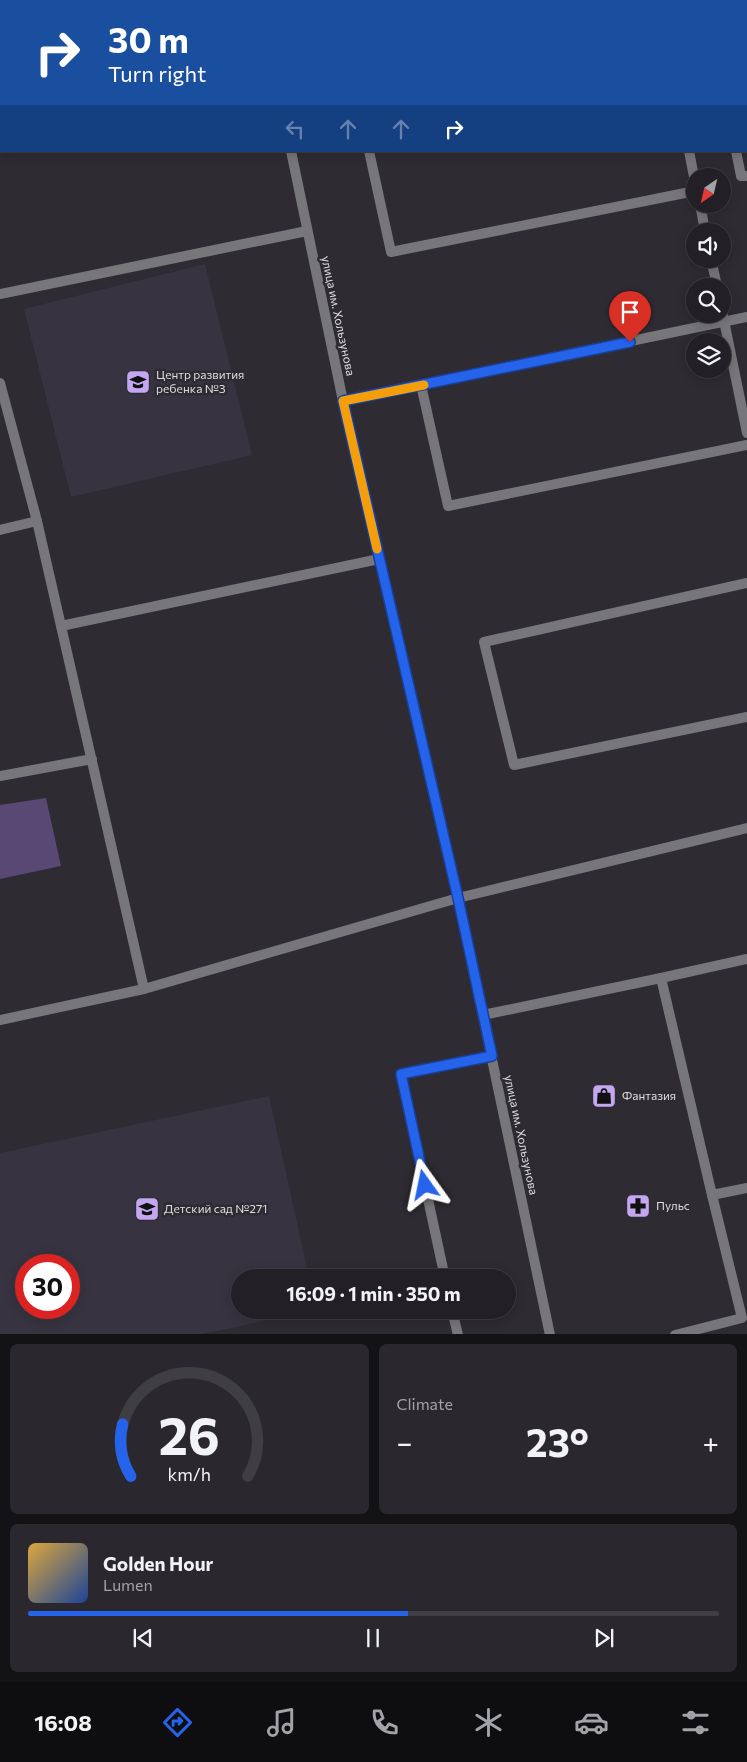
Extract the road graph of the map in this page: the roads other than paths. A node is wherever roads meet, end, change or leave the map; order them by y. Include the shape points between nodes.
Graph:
1 (290, 152) edge
2 (369, 152) edge
3 (688, 152) edge
4 (736, 152) edge
5 (692, 168) edge
6 (747, 176) edge
7 (686, 194) edge
8 (307, 231) junction
9 (0, 294) edge
10 (747, 317) edge
11 (731, 321) edge
12 (720, 323) edge
13 (725, 323) edge
14 (0, 383) edge
15 (420, 385) junction
16 (343, 401) junction
17 (747, 433) edge
18 (747, 445) edge
19 (37, 521) junction
20 (0, 530) edge
21 (379, 559) junction
22 (747, 583) edge
23 (61, 626) junction
24 (747, 717) edge
25 (92, 759) junction
26 (0, 776) edge
27 (747, 828) edge
28 (458, 898) junction
29 (747, 959) edge
30 (661, 978) junction
31 (144, 990) junction
32 (483, 1015) junction
33 (0, 1020) edge
34 (492, 1056) junction
35 (747, 1188) edge
36 (712, 1196) junction
37 (443, 1269) edge
38 (745, 1317) edge
39 (454, 1319) edge
40 (458, 1334) edge
41 (550, 1334) edge
42 (675, 1334) edge

1 - 8 street, улица им. Хользунова
2 - 7 street via 392,252
3 - 5 street
4 - 6 street via 741,176
8 - 9 street
8 - 16 street, улица им. Хользунова
10 - 11 street
12 - 15 street
13 - 17 street
14 - 19 street
15 - 16 street
15 - 18 street via 448,506
16 - 21 street, улица им. Хользунова
19 - 20 street
19 - 23 street
21 - 23 street
21 - 28 street, улица им. Хользунова
22 - 24 street via 484,642 514,765
23 - 25 street
25 - 26 street
25 - 31 street
27 - 28 street
28 - 31 street
28 - 32 street, улица им. Хользунова
29 - 30 street
30 - 32 street
30 - 36 street
31 - 33 street
32 - 34 street, улица им. Хользунова
34 - 37 street via 401,1074
34 - 41 street, улица им. Хользунова
35 - 36 street
36 - 38 street
38 - 42 street
39 - 40 street

